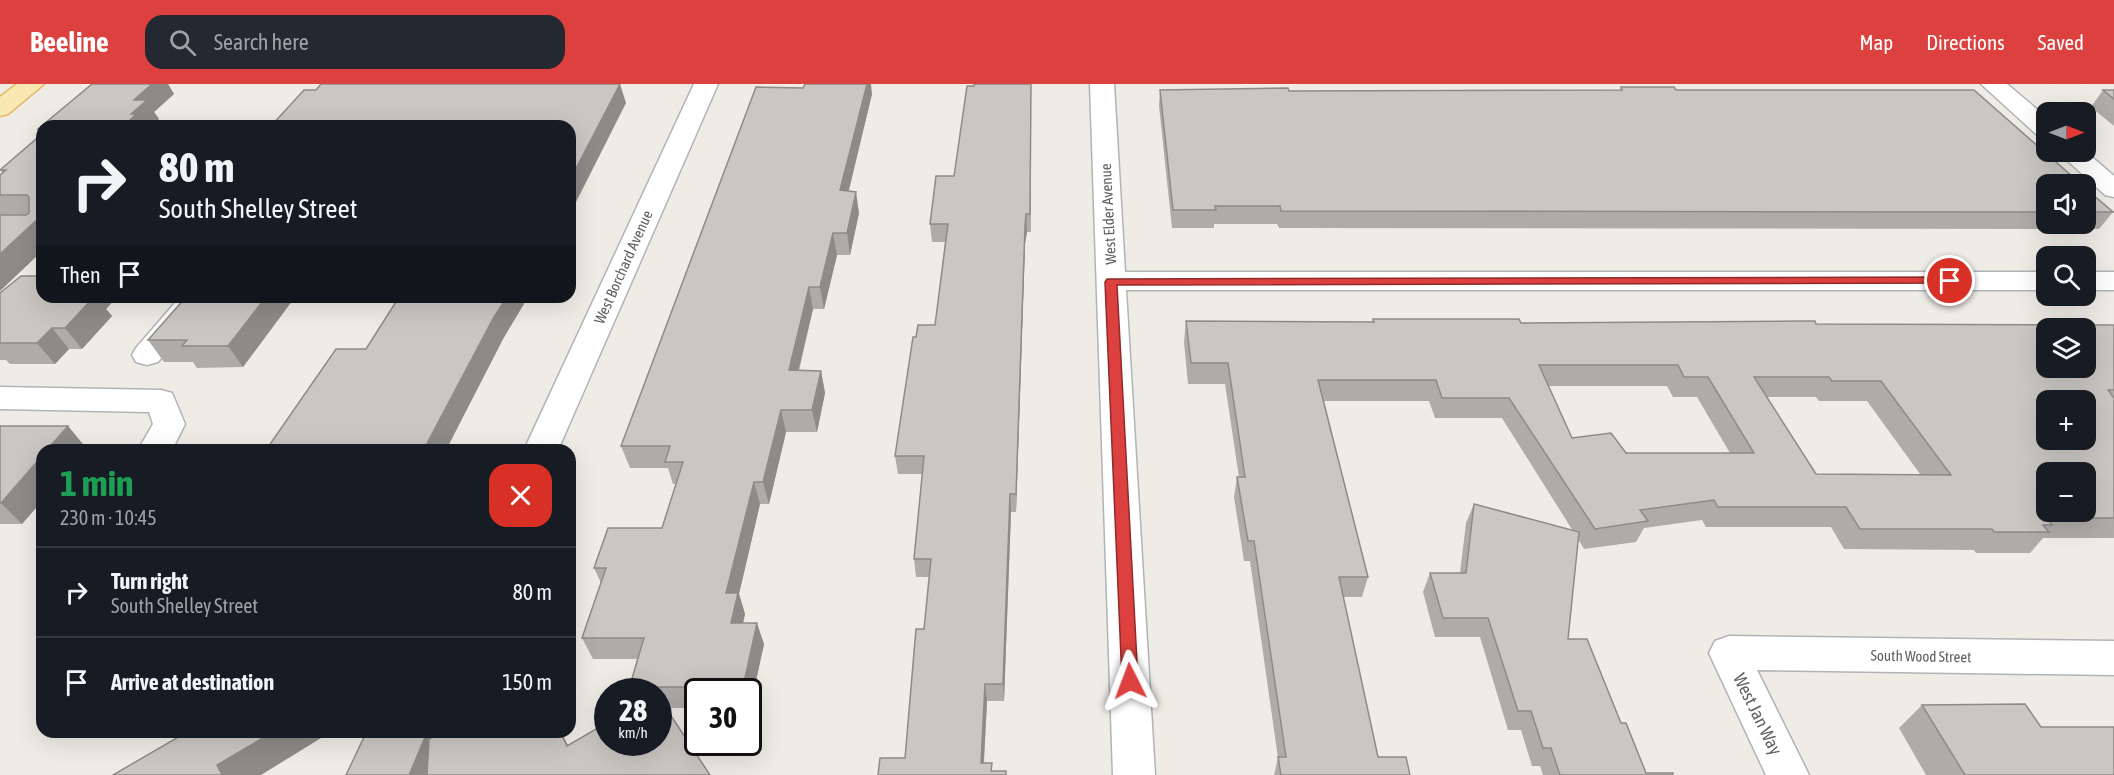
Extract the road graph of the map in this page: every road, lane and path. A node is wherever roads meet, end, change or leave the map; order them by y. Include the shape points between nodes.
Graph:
1 (32, 84) edge
2 (706, 84) edge
3 (1102, 84) edge
4 (1992, 84) edge
5 (0, 109) edge
6 (2036, 121) edge
7 (2082, 162) edge
8 (2114, 189) edge
9 (2036, 281) edge
10 (2096, 281) edge
11 (2114, 281) edge
12 (1111, 282) junction
13 (191, 303) edge
14 (147, 355) dead end
15 (0, 398) edge
16 (158, 444) edge
17 (544, 444) edge
18 (1729, 653) joint
19 (2114, 658) edge
20 (1134, 775) edge
21 (1788, 775) edge

1 - 5 main road
2 - 17 street, West Borchard Avenue
3 - 12 street, West Elder Avenue
4 - 6 street
7 - 8 street
9 - 12 street
10 - 11 street
12 - 20 street, West Elder Avenue
13 - 14 street
15 - 16 street via 161,400 169,424
18 - 19 street, South Wood Street
18 - 21 street, West Jan Way

